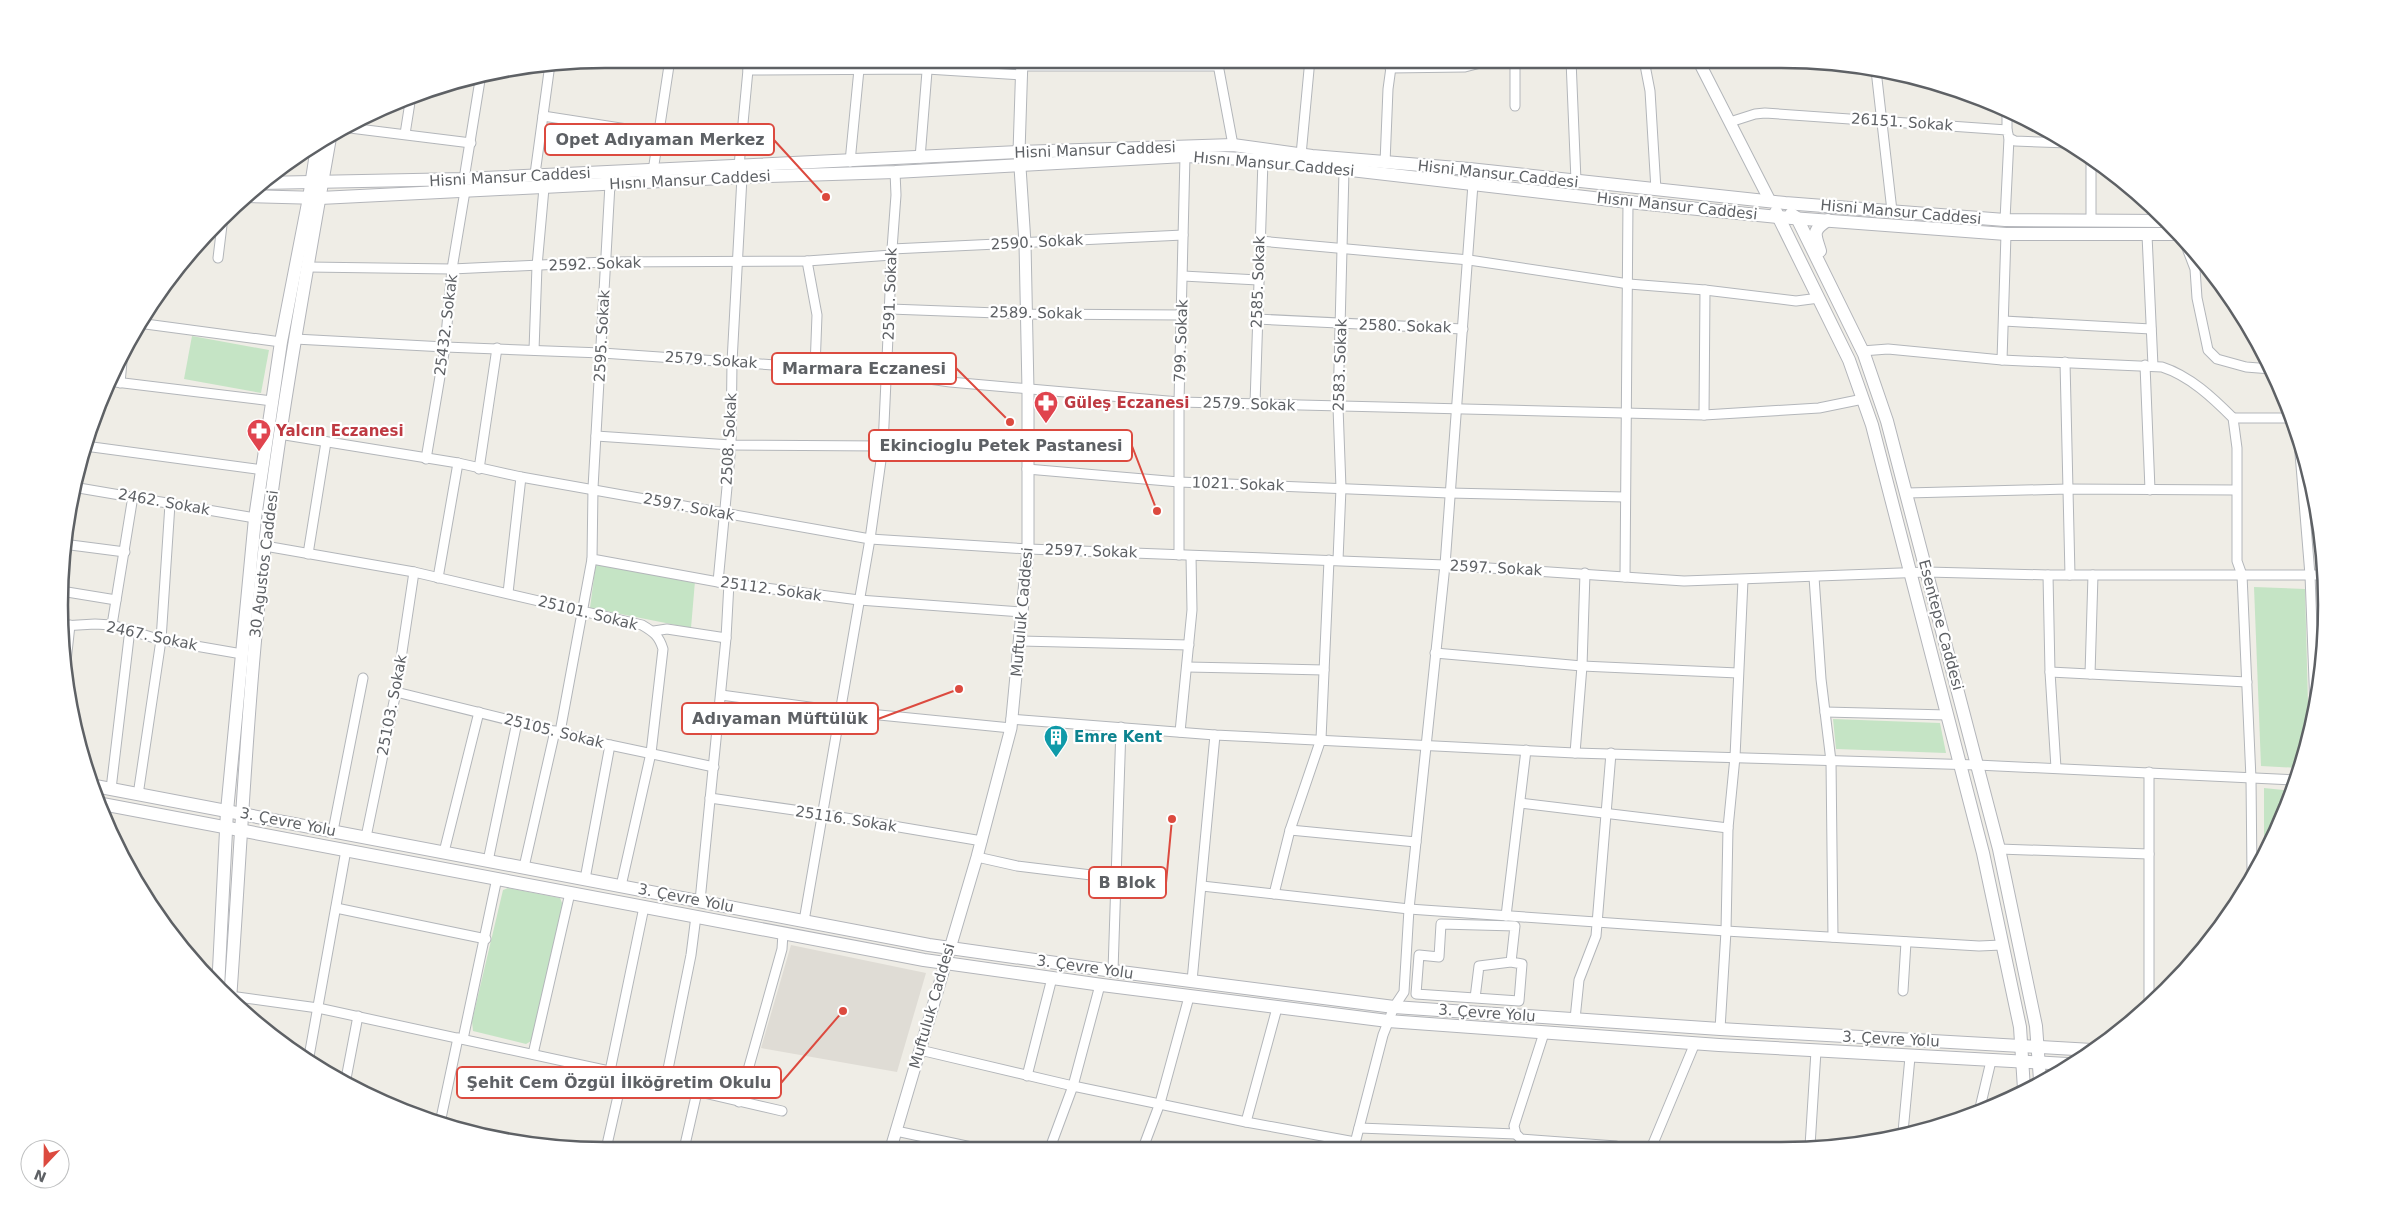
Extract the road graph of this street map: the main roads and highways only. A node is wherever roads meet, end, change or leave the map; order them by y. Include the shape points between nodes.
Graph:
1 (328, 144) edge
2 (318, 151) edge
3 (1019, 158) junction
4 (740, 171) junction
5 (272, 183) edge
6 (317, 184) junction
7 (464, 185) junction
8 (256, 196) edge
9 (314, 198) junction
10 (1770, 201) junction
11 (1778, 217) junction
12 (1797, 218) junction
13 (1828, 220) junction
14 (2156, 220) edge
15 (2171, 235) edge
16 (1829, 283) junction
17 (100, 787) edge
18 (106, 804) edge
19 (226, 811) junction
20 (241, 814) junction
21 (226, 827) junction
22 (240, 830) junction
23 (215, 973) edge
24 (231, 989) edge
25 (2021, 1047) junction
26 (2038, 1048) junction
27 (2082, 1050) edge
28 (2022, 1063) junction
29 (2039, 1063) junction
30 (2060, 1064) edge
31 (2040, 1075) edge
32 (2024, 1084) edge

1 - 6 main road, 30 Agustos Caddesi
2 - 6 main road, 30 Agustos Caddesi
3 - 4 main road, Hisni Mansur Caddesi via 920,158
3 - 4 main road, Hısnı Mansur Caddesi via 895,172
3 - 10 main road, Hisni Mansur Caddesi via 1233,145 1301,155
3 - 11 main road, Hısnı Mansur Caddesi via 1185,156 1263,160
4 - 7 main road, Hısnı Mansur Caddesi via 544,188
4 - 7 main road, Hisni Mansur Caddesi via 535,174
5 - 6 main road, Hisni Mansur Caddesi
6 - 7 main road, Hisni Mansur Caddesi
6 - 9 main road, 30 Agustos Caddesi
7 - 9 main road, Hısnı Mansur Caddesi
8 - 9 main road, Hısnı Mansur Caddesi
9 - 19 main road, 30 Agustos Caddesi via 281,342 255,518
9 - 20 main road, 30 Agustos Caddesi via 308,267 265,546
10 - 11 main road, Esentepe Caddesi
10 - 12 main road
10 - 14 main road, Hisni Mansur Caddesi via 2005,220
11 - 12 main road, Hısnı Mansur Caddesi
11 - 25 main road, Esentepe Caddesi via 1849,360 1864,399 1983,853 2020,1027
12 - 13 main road, Hısnı Mansur Caddesi
12 - 16 main road, Esentepe Caddesi
13 - 15 main road, Hısnı Mansur Caddesi via 2006,234
13 - 16 main road via 1818,226 1815,235
16 - 26 main road, Esentepe Caddesi via 1862,351 1885,414 1907,494 1999,849
17 - 19 main road, 3. Çevre Yolu
18 - 21 main road, 3. Çevre Yolu
19 - 20 main road, 3. Çevre Yolu
19 - 21 main road, 30 Agustos Caddesi
20 - 22 main road, 30 Agustos Caddesi
20 - 25 main road, 3. Çevre Yolu via 949,948 1113,971 1394,1007
21 - 22 main road, 3. Çevre Yolu
21 - 23 main road, 30 Agustos Caddesi
22 - 24 main road, 30 Agustos Caddesi
22 - 28 main road, 3. Çevre Yolu via 944,963 1189,997 1388,1021
25 - 26 main road, 3. Çevre Yolu
25 - 28 main road, Esentepe Caddesi
26 - 27 main road, 3. Çevre Yolu
26 - 29 main road, Esentepe Caddesi
28 - 29 main road, 3. Çevre Yolu
28 - 32 main road, Esentepe Caddesi
29 - 30 main road, 3. Çevre Yolu
29 - 31 main road, Esentepe Caddesi

